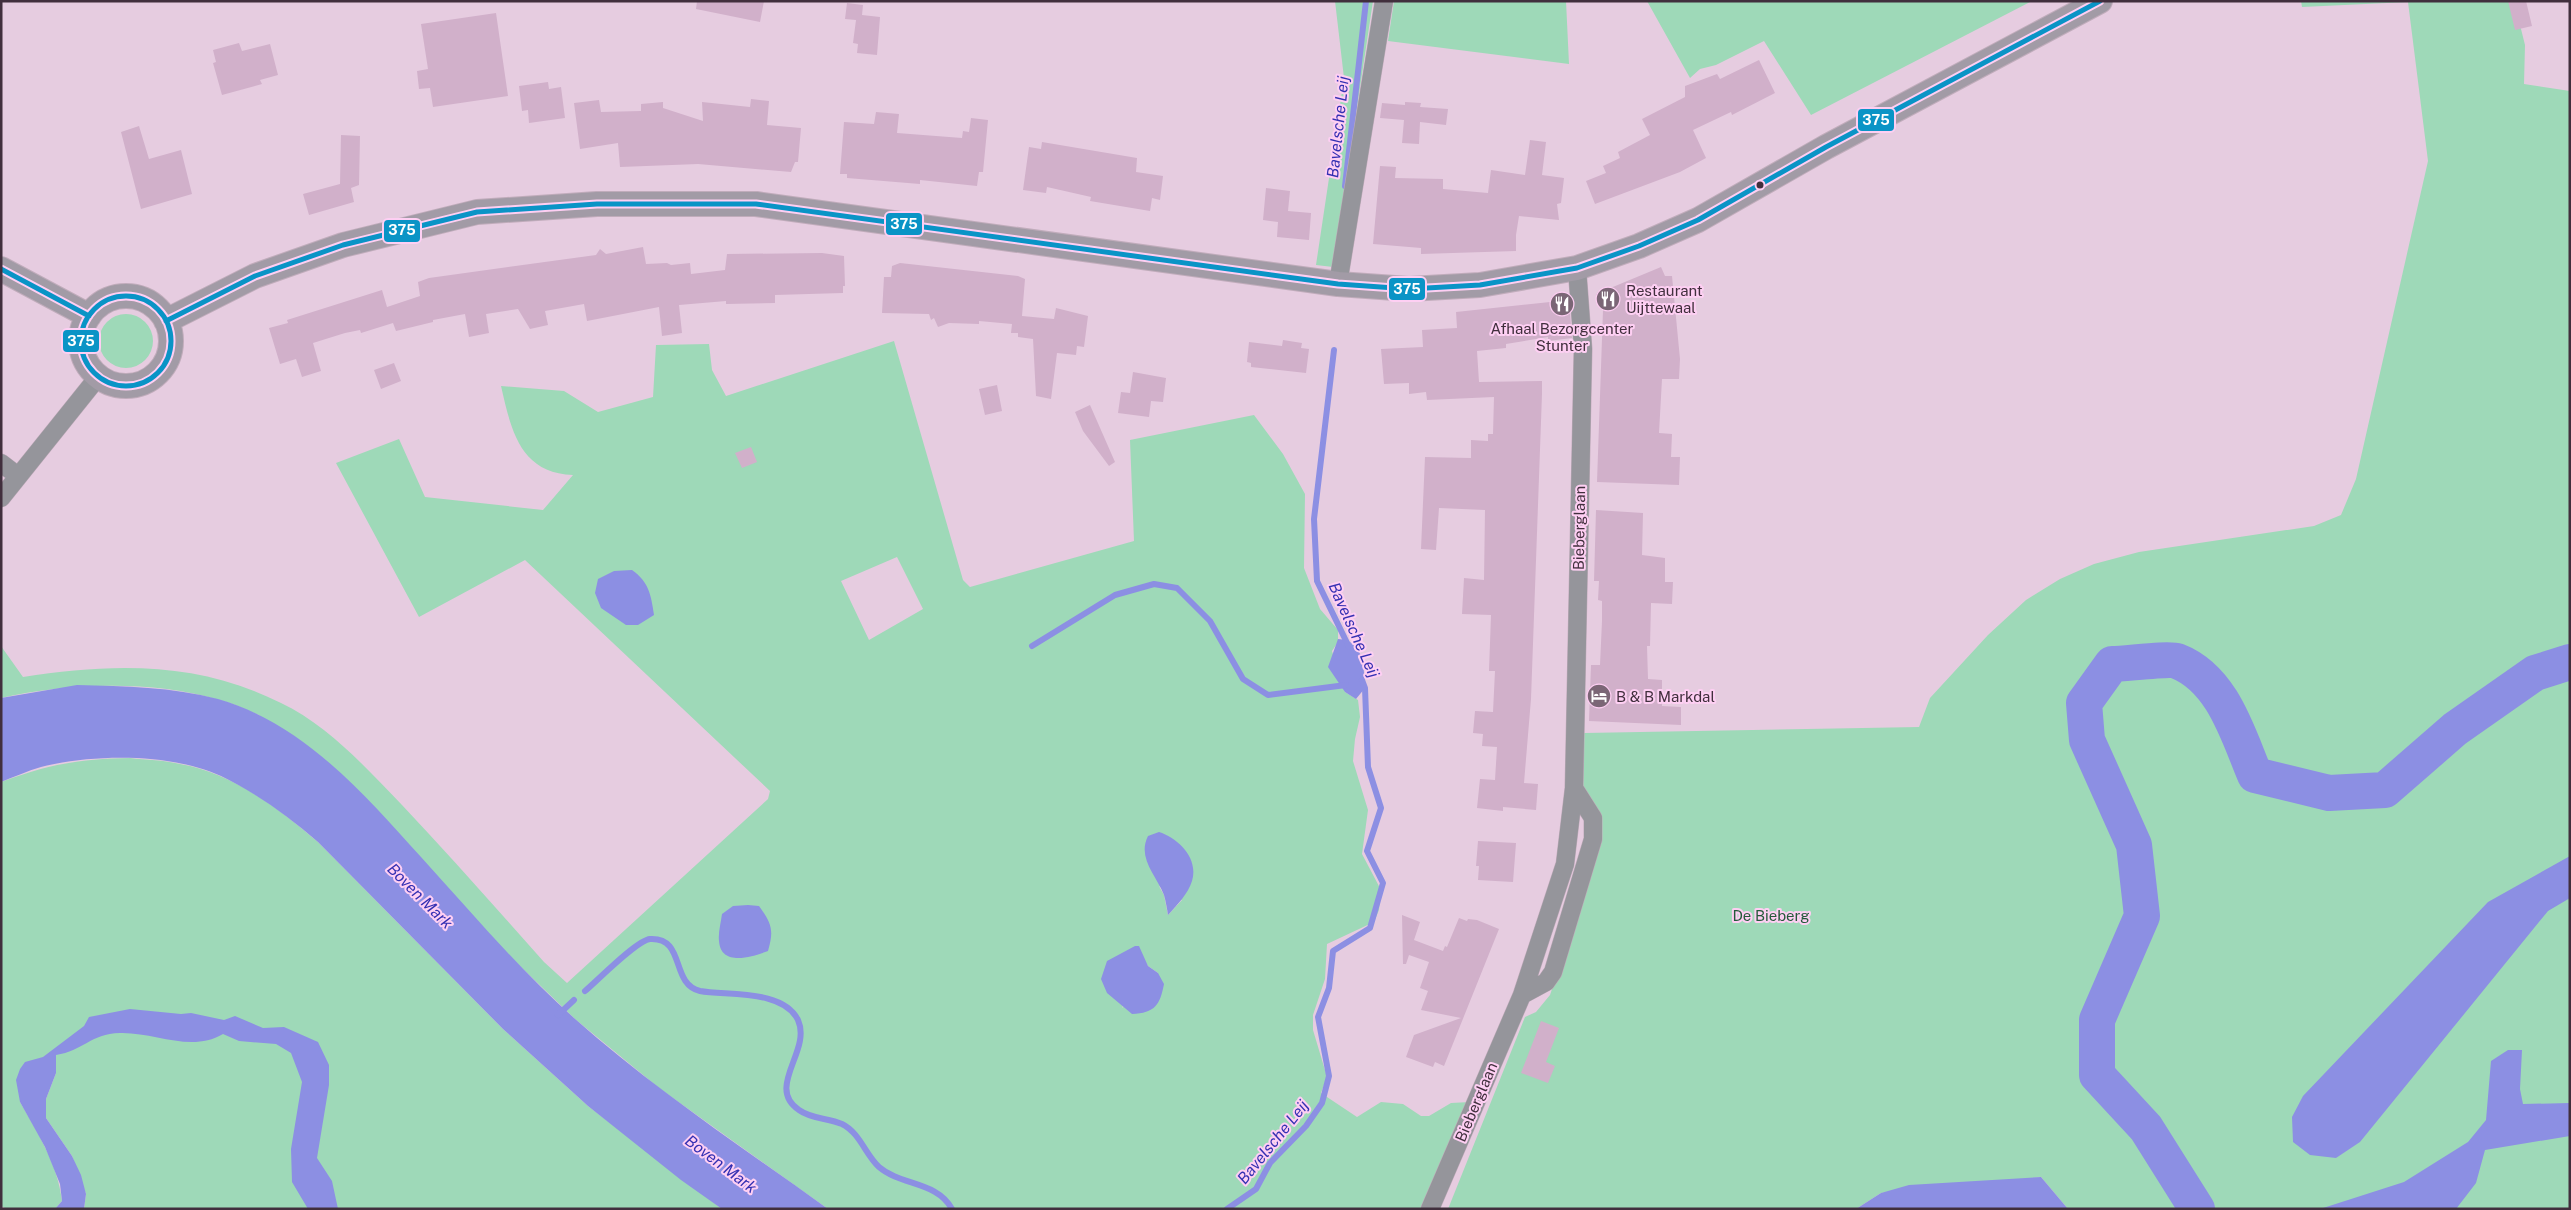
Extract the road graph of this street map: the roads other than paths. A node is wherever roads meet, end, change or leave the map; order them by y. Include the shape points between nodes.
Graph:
1 (1384, 1) edge
2 (2100, 1) edge
3 (1578, 268) junction
4 (1, 269) edge
5 (1338, 284) junction
6 (88, 316) junction
7 (166, 321) junction
8 (98, 377) junction
9 (1, 463) edge
10 (18, 476) junction
11 (1, 498) edge
12 (1574, 788) junction
13 (1522, 994) junction
14 (1430, 1209) edge

1 - 5 street
2 - 3 main road via 1826,147 1698,220
3 - 5 main road via 1480,285 1410,289
3 - 12 street, Bieberglaan via 1583,348
4 - 6 main road
5 - 7 main road via 756,204 597,204 477,212 343,245 255,276
6 - 7 main road via 109,300 133,297 153,306
6 - 8 main road via 81,343 85,362
7 - 8 main road via 170,350 164,365 153,377 138,385 122,387
8 - 10 street
9 - 10 street
10 - 11 street
12 - 13 street, Bieberglaan via 1565,864
12 - 13 street via 1593,818 1593,839 1553,972 1546,982
13 - 14 street, Bieberglaan

